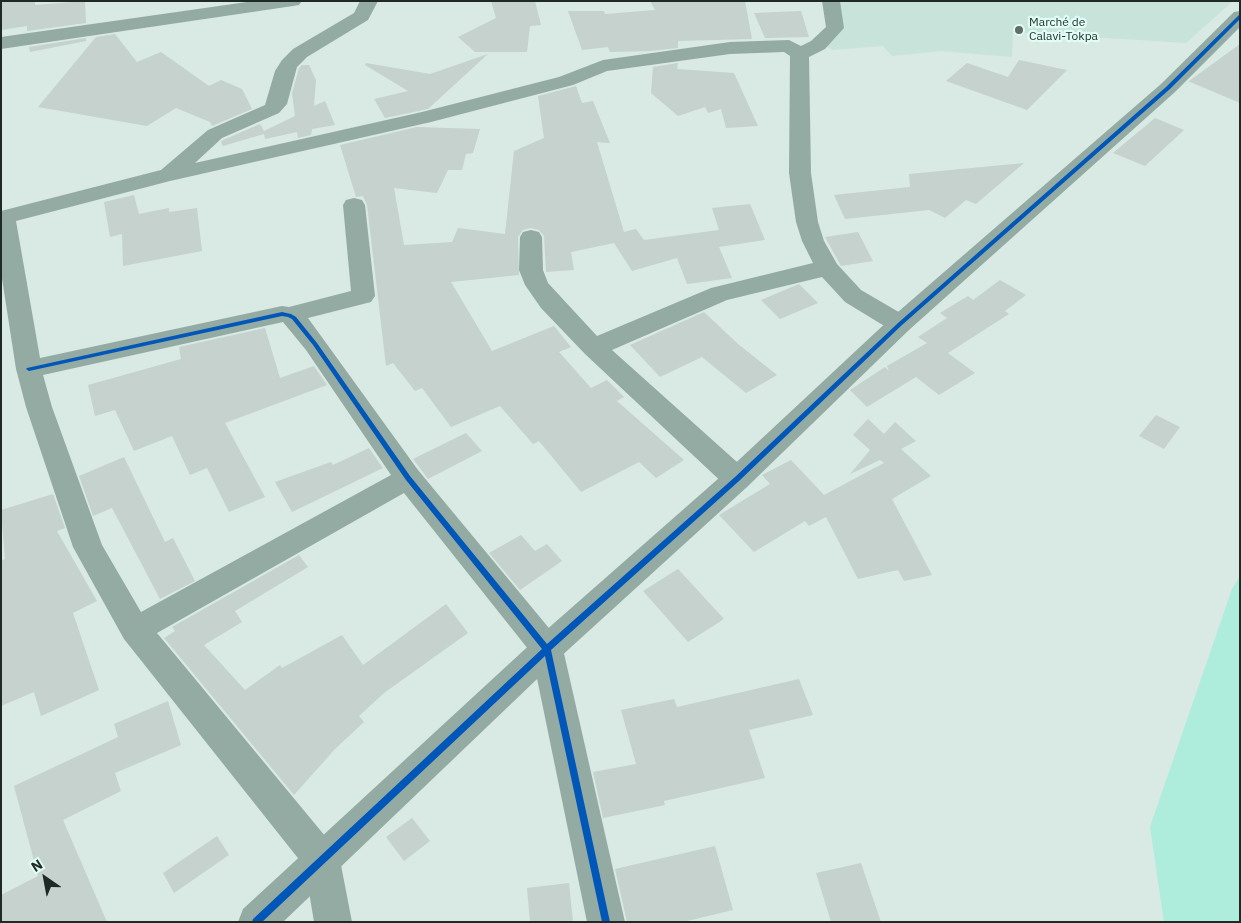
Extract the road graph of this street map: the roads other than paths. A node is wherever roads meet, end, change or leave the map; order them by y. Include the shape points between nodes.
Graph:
1 (293, 1) edge
2 (369, 1) edge
3 (831, 1) edge
4 (1240, 16) edge
5 (1, 43) edge
6 (799, 54) junction
7 (168, 175) junction
8 (354, 205) dead end
9 (3, 218) edge
10 (531, 237) dead end
11 (827, 268) junction
12 (289, 314) junction
13 (900, 324) junction
14 (594, 348) junction
15 (29, 369) junction
16 (408, 478) junction
17 (737, 479) junction
18 (135, 630) junction
19 (547, 649) junction
20 (322, 860) junction
21 (256, 922) edge
22 (332, 922) edge
23 (606, 922) edge

1 - 5 street
2 - 7 street via 362,16 300,53 289,64 277,104 272,109 215,134
3 - 6 street via 835,28 818,45
4 - 13 street via 1168,88
6 - 7 street via 788,46 747,47 603,66 566,81 433,116
6 - 11 street via 800,173 807,222
7 - 9 street
8 - 12 street via 363,296
9 - 15 street
10 - 14 street via 531,270 537,285
11 - 13 street via 853,296
11 - 14 street via 719,294
12 - 15 street
12 - 16 street via 315,344
13 - 17 street
14 - 17 street
15 - 18 street via 88,547
16 - 18 street
16 - 19 street
17 - 19 street
18 - 20 street
19 - 20 street
19 - 23 street
20 - 21 street
20 - 22 street

